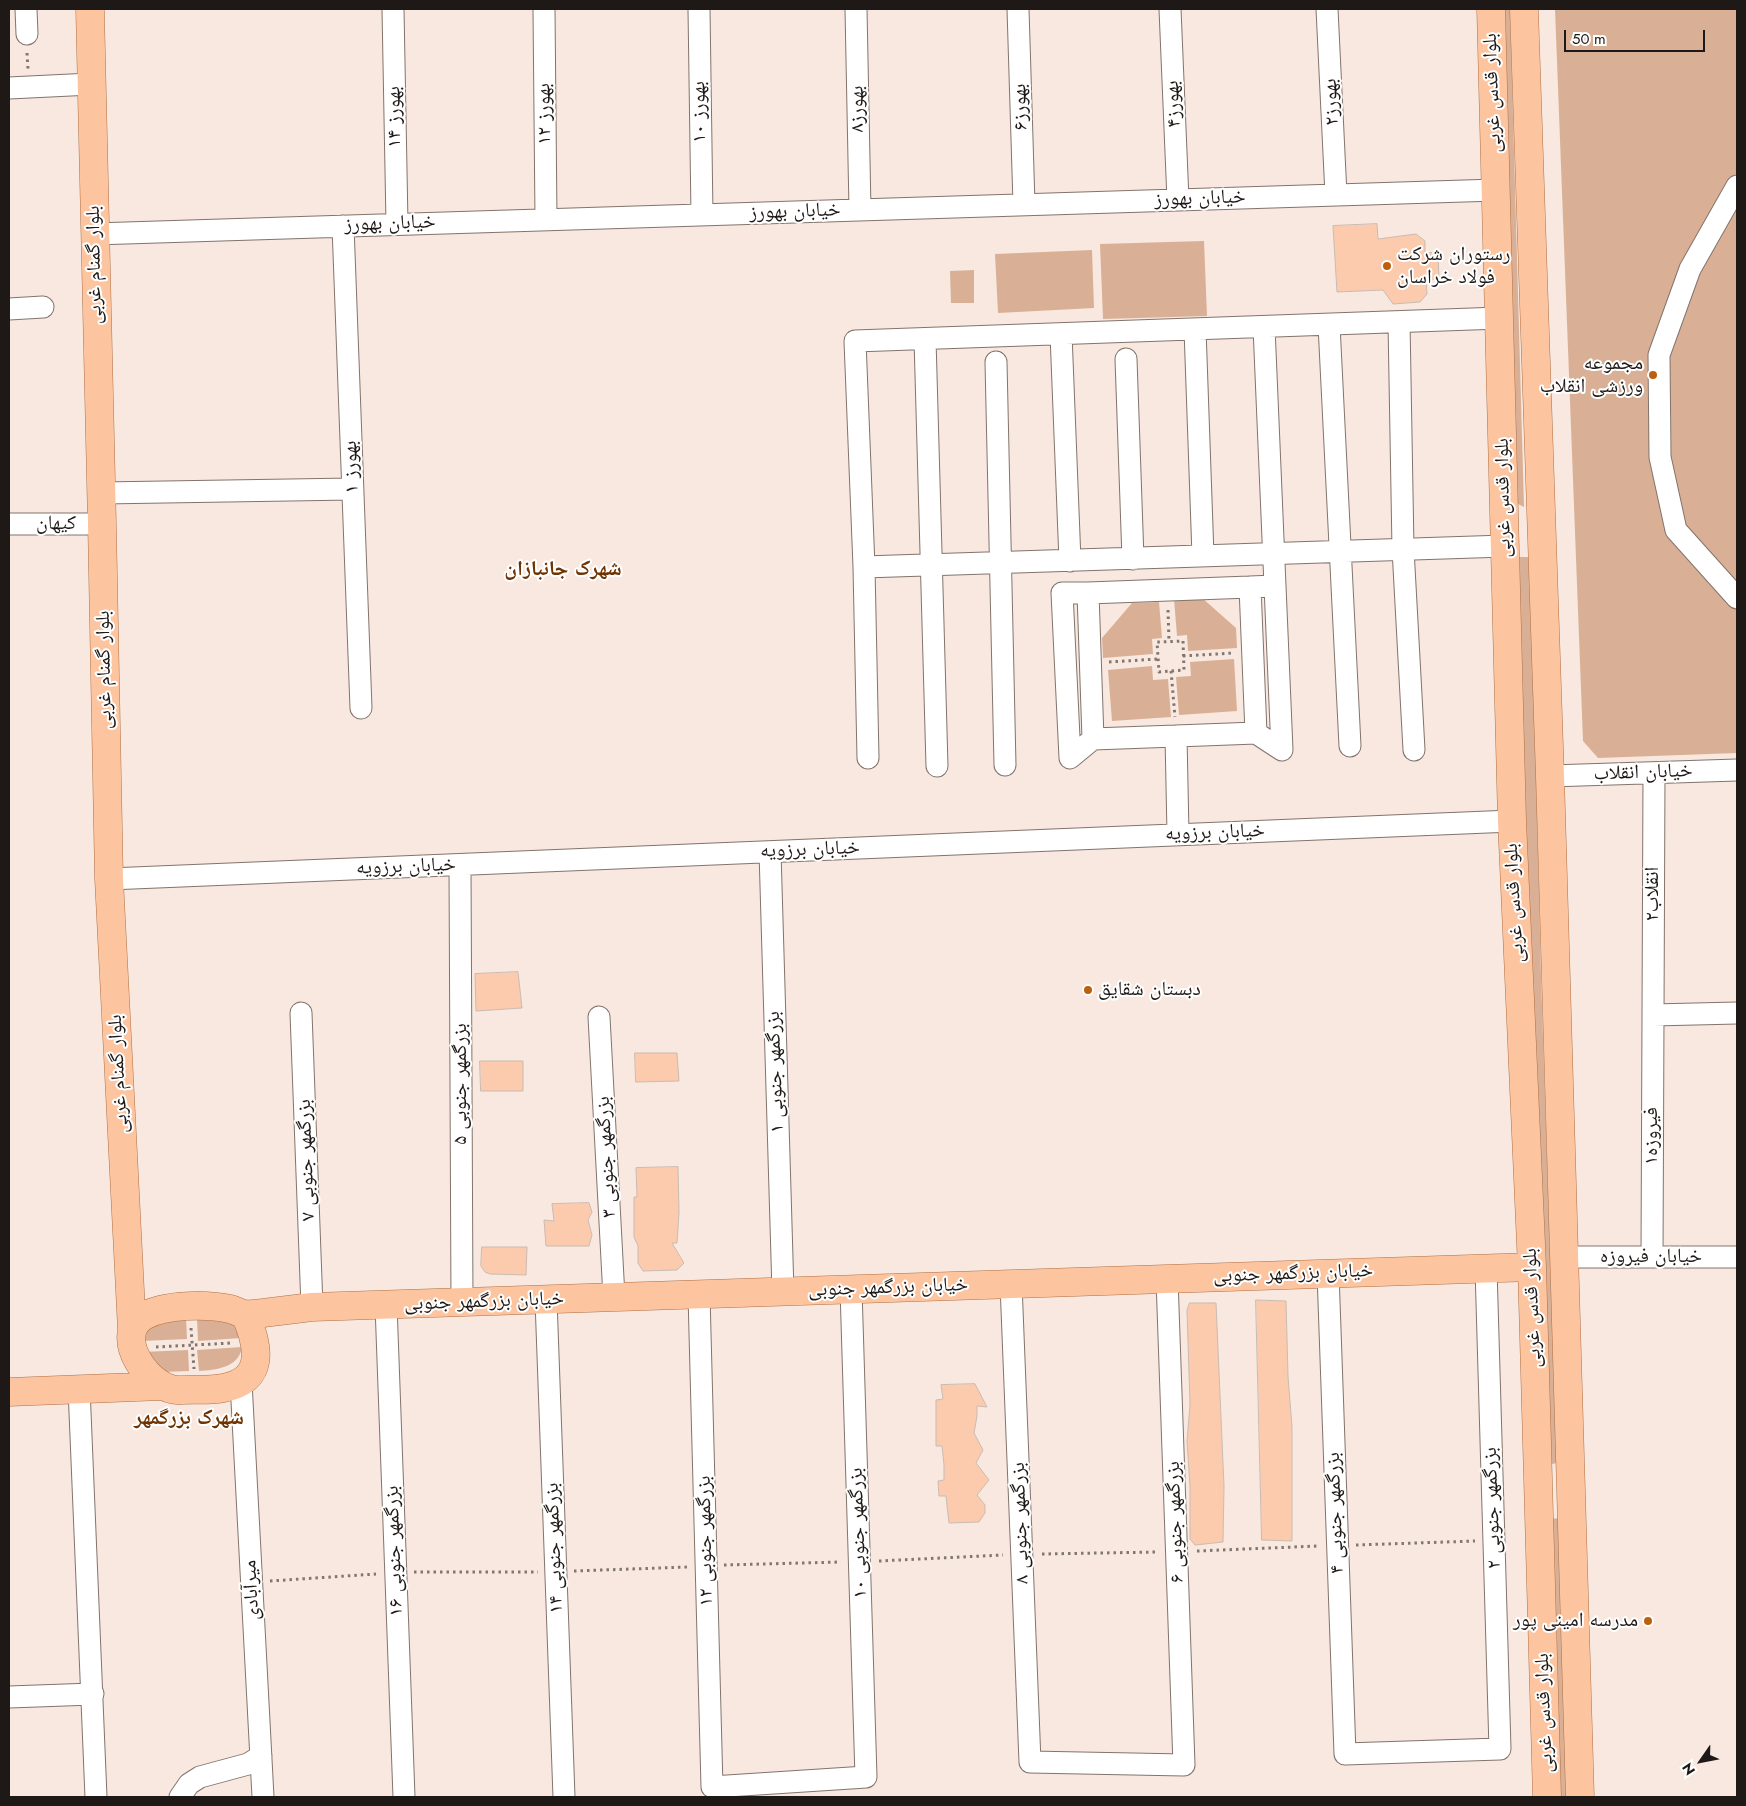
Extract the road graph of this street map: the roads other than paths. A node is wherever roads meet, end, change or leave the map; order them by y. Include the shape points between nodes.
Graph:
1 (26, 9) edge
2 (90, 9) edge
3 (393, 9) edge
4 (544, 9) edge
5 (699, 9) edge
6 (856, 9) edge
7 (1018, 9) edge
8 (1170, 9) edge
9 (1327, 9) edge
10 (1491, 9) edge
11 (1524, 9) edge
12 (27, 34) road end
13 (91, 84) junction
14 (18, 87) edge
15 (1737, 186) edge
16 (1496, 190) junction
17 (1336, 195) junction
18 (1178, 200) junction
19 (1024, 204) junction
20 (860, 210) junction
21 (702, 214) junction
22 (546, 220) junction
23 (397, 224) junction
24 (343, 226) junction
25 (94, 234) junction
26 (42, 307) dead end
27 (9, 309) edge
28 (1500, 318) junction
29 (1399, 322) junction
30 (1329, 325) junction
31 (1264, 327) junction
32 (1195, 329) junction
33 (1061, 334) junction
34 (925, 339) junction
35 (1126, 359) dead end
36 (996, 362) dead end
37 (352, 489) junction
38 (102, 493) junction
39 (9, 524) edge
40 (102, 524) junction
41 (1541, 527) junction
42 (1505, 538) junction
43 (1402, 549) junction
44 (1339, 552) junction
45 (1274, 554) junction
46 (1204, 556) junction
47 (1133, 559) junction
48 (1070, 561) junction
49 (1000, 563) junction
50 (931, 565) junction
51 (864, 567) junction
52 (1275, 586) junction
53 (1250, 587) junction
54 (1088, 593) junction
55 (1737, 598) edge
56 (361, 708) dead end
57 (1256, 733) junction
58 (1176, 736) junction
59 (1094, 739) junction
60 (1350, 746) dead end
61 (1414, 750) dead end
62 (868, 758) dead end
63 (938, 766) dead end
64 (1005, 766) dead end
65 (1737, 770) edge
66 (1654, 772) junction
67 (1550, 776) junction
68 (1512, 821) junction
69 (1178, 834) junction
70 (770, 852) junction
71 (460, 865) junction
72 (109, 879) junction
73 (301, 1013) dead end
74 (1737, 1014) edge
75 (1653, 1015) junction
76 (599, 1017) dead end
77 (1564, 1257) junction
78 (1652, 1257) junction
79 (1737, 1257) edge
80 (1532, 1267) junction
81 (1486, 1268) junction
82 (1328, 1273) junction
83 (1167, 1279) junction
84 (1011, 1284) junction
85 (852, 1289) junction
86 (782, 1292) junction
87 (700, 1294) junction
88 (614, 1297) junction
89 (546, 1300) junction
90 (462, 1303) junction
91 (386, 1305) junction
92 (312, 1308) junction
93 (245, 1314) junction
94 (132, 1341) junction
95 (241, 1382) junction
96 (162, 1386) junction
97 (79, 1388) junction
98 (9, 1392) edge
99 (1538, 1493) junction
100 (1571, 1493) junction
101 (92, 1694) junction
102 (9, 1697) edge
103 (1345, 1754) joint
104 (261, 1756) junction
105 (1030, 1762) joint
106 (712, 1786) joint
107 (184, 1791) edge
108 (96, 1797) edge
109 (164, 1797) edge
110 (263, 1797) edge
111 (404, 1797) edge
112 (564, 1797) edge
113 (1547, 1797) edge
114 (1580, 1797) edge

1 - 12 street
2 - 13 main road, بلوار گمنام غربی
3 - 23 street, بهورز ۱۴
4 - 22 street, بهورز ۱۲
5 - 21 street, بهورز ۱۰
6 - 20 street, بهورز۸
7 - 19 street, بهورز۶
8 - 18 street, بهورز۴
9 - 17 street, بهورز۲
10 - 16 main road, بلوار قدس غربی
11 - 41 main road, بلوار قدس غربی
13 - 14 street
13 - 25 main road, بلوار گمنام غربی
15 - 55 street via 1690,270 1659,355 1660,457 1676,530
16 - 17 street, خیابان بهورز
16 - 28 main road, بلوار قدس غربی
17 - 18 street, خیابان بهورز
18 - 19 street, خیابان بهورز
19 - 20 street, خیابان بهورز
20 - 21 street, خیابان بهورز
21 - 22 street, خیابان بهورز
22 - 23 street, خیابان بهورز
23 - 24 street, خیابان بهورز
24 - 25 street, خیابان بهورز
24 - 37 street, بهورز ۱
25 - 38 main road, بلوار گمنام غربی
26 - 27 street
28 - 29 street
28 - 42 main road, بلوار قدس غربی
29 - 30 street
29 - 43 street
30 - 31 street
30 - 44 street
31 - 32 street
31 - 45 street
32 - 33 street
32 - 46 street
33 - 34 street
33 - 48 street
34 - 50 street
34 - 51 street via 855,341
35 - 47 street
36 - 49 street
37 - 38 street
37 - 56 street, بهورز ۱
38 - 40 main road, بلوار گمنام غربی
39 - 40 street, کیهان
40 - 72 main road, بلوار گمنام غربی
41 - 42 main road
41 - 67 main road, بلوار قدس غربی
42 - 43 street
42 - 68 main road, بلوار قدس غربی
43 - 44 street
43 - 61 street
44 - 45 street
44 - 60 street
45 - 46 street
45 - 52 street
46 - 47 street
47 - 48 street
48 - 49 street
49 - 50 street
49 - 64 street
50 - 51 street
50 - 63 street
51 - 62 street
52 - 53 street
52 - 57 street via 1282,750
53 - 54 street
53 - 57 street
54 - 59 street
54 - 59 street via 1062,593 1070,758
57 - 58 street
58 - 59 street
58 - 69 street
65 - 66 street, خیابان انقلاب
66 - 67 street, خیابان انقلاب
66 - 75 street, انقلاب۲
67 - 77 main road, بلوار قدس غربی
68 - 69 street, خیابان برزویه
68 - 80 main road, بلوار قدس غربی
69 - 70 street, خیابان برزویه
70 - 71 street, خیابان برزویه
70 - 86 street, بزرگمهر جنوبی ۱
71 - 72 street, خیابان برزویه
71 - 90 street, بزرگمهر جنوبی ۵
72 - 94 main road, بلوار گمنام غربی
73 - 92 street, بزرگمهر جنوبی ۷
74 - 75 street
75 - 78 street, فیروزه۱
76 - 88 street, بزرگمهر جنوبی ۳
77 - 78 street, خیابان فیروزه
77 - 100 main road, بلوار قدس غربی
78 - 79 street, خیابان فیروزه
80 - 81 main road, خیابان بزرگمهر جنوبی
80 - 99 main road, بلوار قدس غربی
81 - 82 main road, خیابان بزرگمهر جنوبی
81 - 103 street, بزرگمهر جنوبی ۲ via 1500,1749
82 - 83 main road, خیابان بزرگمهر جنوبی
82 - 103 street, بزرگمهر جنوبی ۴
83 - 84 main road, خیابان بزرگمهر جنوبی
83 - 105 street, بزرگمهر جنوبی ۶ via 1184,1765
84 - 85 main road, خیابان بزرگمهر جنوبی
84 - 105 street, بزرگمهر جنوبی ۸
85 - 86 main road, خیابان بزرگمهر جنوبی
85 - 106 street, بزرگمهر جنوبی ۱۰ via 866,1777
86 - 87 main road, خیابان بزرگمهر جنوبی
87 - 88 main road, خیابان بزرگمهر جنوبی
87 - 106 street, بزرگمهر جنوبی ۱۲
88 - 89 main road, خیابان بزرگمهر جنوبی
89 - 90 main road, خیابان بزرگمهر جنوبی
89 - 112 street, بزرگمهر جنوبی ۱۴
90 - 91 main road, خیابان بزرگمهر جنوبی
91 - 92 main road, خیابان بزرگمهر جنوبی
91 - 111 street, بزرگمهر جنوبی ۱۶
92 - 93 main road, خیابان بزرگمهر جنوبی
93 - 94 main road, خیابان بزرگمهر جنوبی via 231,1309 162,1309 143,1316
93 - 95 main road via 255,1342 256,1363 250,1376
94 - 96 main road via 138,1361
94 - 97 main road, خیابان بزرگمهر جنوبی via 118,1365 108,1374
95 - 96 main road via 222,1388 176,1391
95 - 104 street, میرآبادی
96 - 97 main road
97 - 98 main road
97 - 101 street
99 - 100 main road
99 - 113 main road, بلوار قدس غربی
100 - 114 main road, بلوار قدس غربی
101 - 102 street
101 - 108 street
104 - 107 street via 248,1764 200,1777
104 - 110 street, میرآبادی
107 - 109 street via 167,1793

